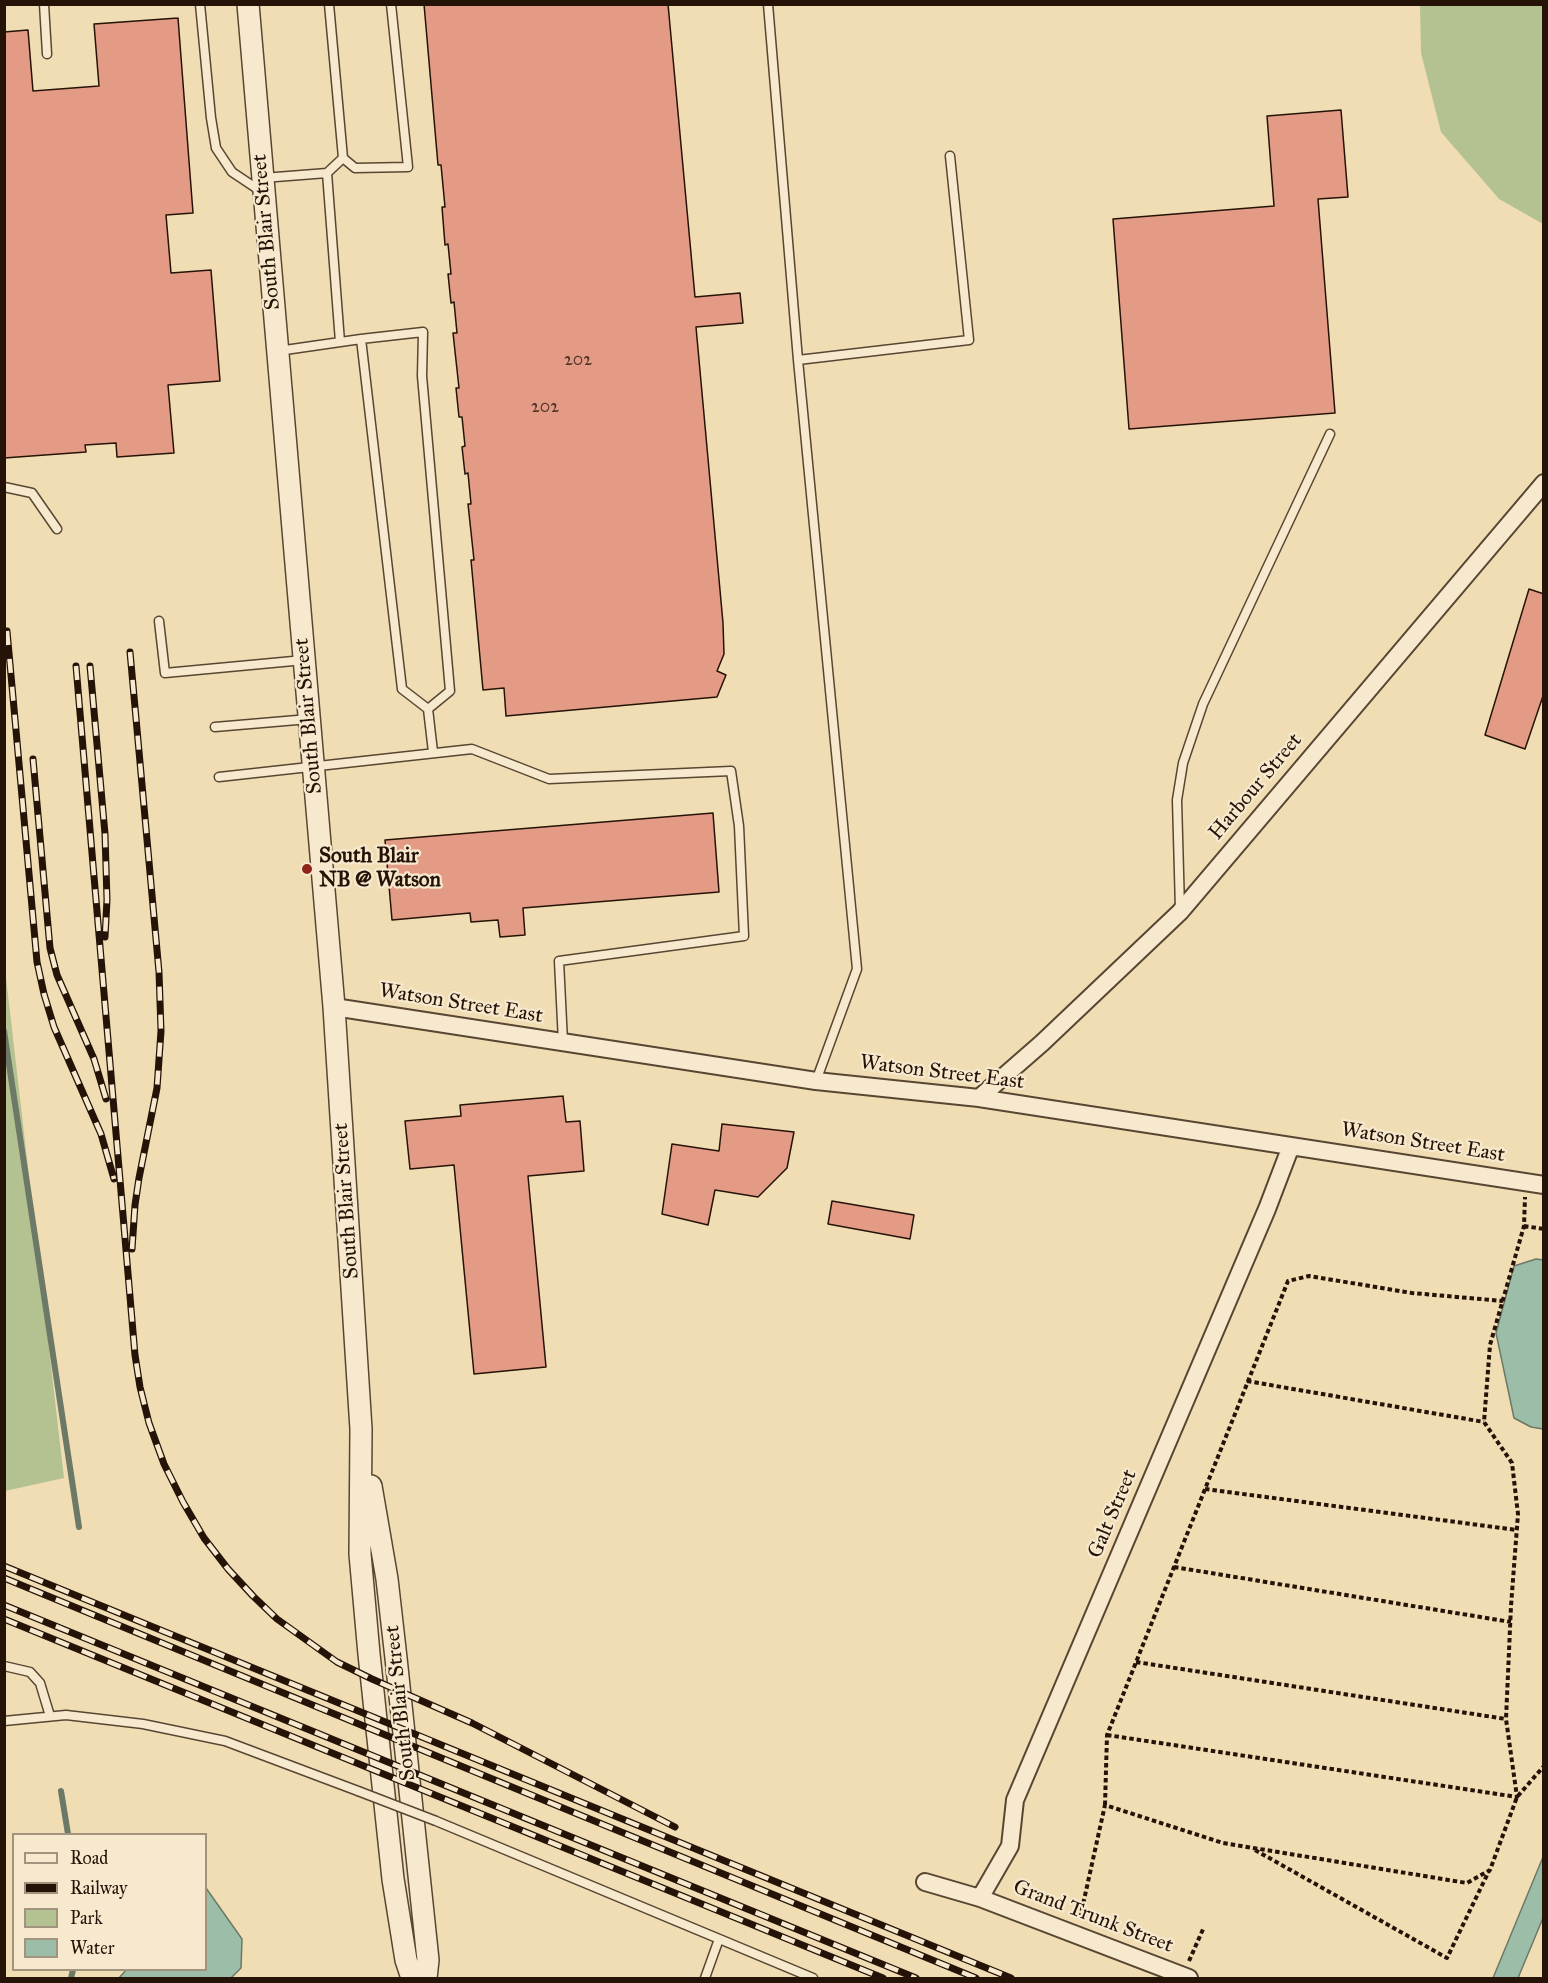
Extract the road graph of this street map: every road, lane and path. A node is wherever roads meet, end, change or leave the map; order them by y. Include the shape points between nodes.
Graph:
1 (44, 4) edge
2 (200, 4) edge
3 (248, 4) edge
4 (329, 4) edge
5 (391, 4) edge
6 (768, 4) edge
7 (47, 54) dead end
8 (950, 156) dead end
9 (343, 158) junction
10 (327, 173) junction
11 (263, 186) junction
12 (361, 339) junction
13 (340, 342) junction
14 (277, 351) junction
15 (798, 360) junction
16 (1330, 434) dead end
17 (1544, 483) edge
18 (4, 487) edge
19 (57, 528) dead end
20 (159, 621) dead end
21 (304, 660) junction
22 (428, 709) junction
23 (309, 719) junction
24 (215, 727) dead end
25 (433, 752) junction
26 (314, 767) junction
27 (219, 777) dead end
28 (1180, 912) junction
29 (334, 1007) junction
30 (563, 1042) junction
31 (816, 1081) junction
32 (979, 1098) junction
33 (1291, 1146) junction
34 (1526, 1182) junction
35 (1544, 1185) edge
36 (1524, 1226) junction
37 (1544, 1229) edge
38 (1503, 1301) junction
39 (1247, 1381) junction
40 (1484, 1422) junction
41 (361, 1429) junction
42 (1204, 1489) junction
43 (1517, 1530) junction
44 (1174, 1567) junction
45 (1511, 1622) junction
46 (1136, 1662) junction
47 (4, 1666) edge
48 (50, 1716) junction
49 (1506, 1719) junction
50 (4, 1721) edge
51 (1107, 1735) junction
52 (1544, 1766) edge
53 (1517, 1797) junction
54 (1105, 1805) junction
55 (1251, 1847) junction
56 (1490, 1870) junction
57 (925, 1882) dead end
58 (980, 1898) junction
59 (1204, 1927) dead end
60 (1076, 1935) junction
61 (719, 1939) junction
62 (1186, 1977) edge
63 (412, 1978) edge
64 (426, 1978) edge
65 (705, 1978) edge
66 (813, 1978) edge

1 - 7 lane
2 - 11 lane via 216,148 232,172
3 - 11 street, South Blair Street
4 - 9 lane
5 - 9 lane via 408,167 355,168
6 - 15 lane
8 - 15 lane via 969,340
9 - 10 lane
10 - 11 lane
10 - 13 lane
11 - 14 street, South Blair Street
12 - 13 lane
12 - 22 lane via 402,689
12 - 22 lane via 423,332 422,376 450,692
13 - 14 lane
14 - 21 street, South Blair Street
15 - 31 lane via 857,969
16 - 28 lane via 1203,704 1183,763 1177,800
17 - 28 street, Harbour Street
18 - 19 lane via 32,493
20 - 21 lane via 165,674
21 - 23 street, South Blair Street
22 - 25 lane
23 - 24 lane
23 - 26 street, South Blair Street
25 - 26 lane
25 - 30 lane via 472,749 549,779 731,771 739,826 744,936 559,961
26 - 27 lane
26 - 29 street, South Blair Street
28 - 32 street, Harbour Street
29 - 30 street, Watson Street East
29 - 41 street, South Blair Street
30 - 31 street, Watson Street East
31 - 32 street, Watson Street East
32 - 33 street, Watson Street East
33 - 34 street, Watson Street East
33 - 58 street, Galt Street via 1015,1800 1010,1846
34 - 35 street, Watson Street East
34 - 36 path
36 - 37 path
36 - 38 path
38 - 39 path via 1412,1293 1309,1276 1288,1281
38 - 40 path via 1490,1346
39 - 40 path
39 - 42 path
40 - 43 path via 1512,1463
41 - 63 street, South Blair Street via 360,1554 369,1654 393,1879
41 - 64 street, South Blair Street via 387,1579 428,1960
42 - 43 path
42 - 44 path
43 - 45 path
44 - 45 path
44 - 46 path
45 - 49 path
46 - 49 path
46 - 51 path
47 - 48 lane via 30,1672 39,1683
48 - 50 lane
48 - 61 lane, bridge via 143,1724 225,1741 436,1821
49 - 53 path
51 - 53 path
51 - 54 path
52 - 53 path
53 - 56 path
54 - 55 path via 1223,1843
54 - 60 path
55 - 56 path via 1467,1883
55 - 56 path via 1447,1958
57 - 58 street, Grand Trunk Street
58 - 60 street, Grand Trunk Street
59 - 62 path
60 - 62 street, Grand Trunk Street
61 - 65 lane
61 - 66 lane

